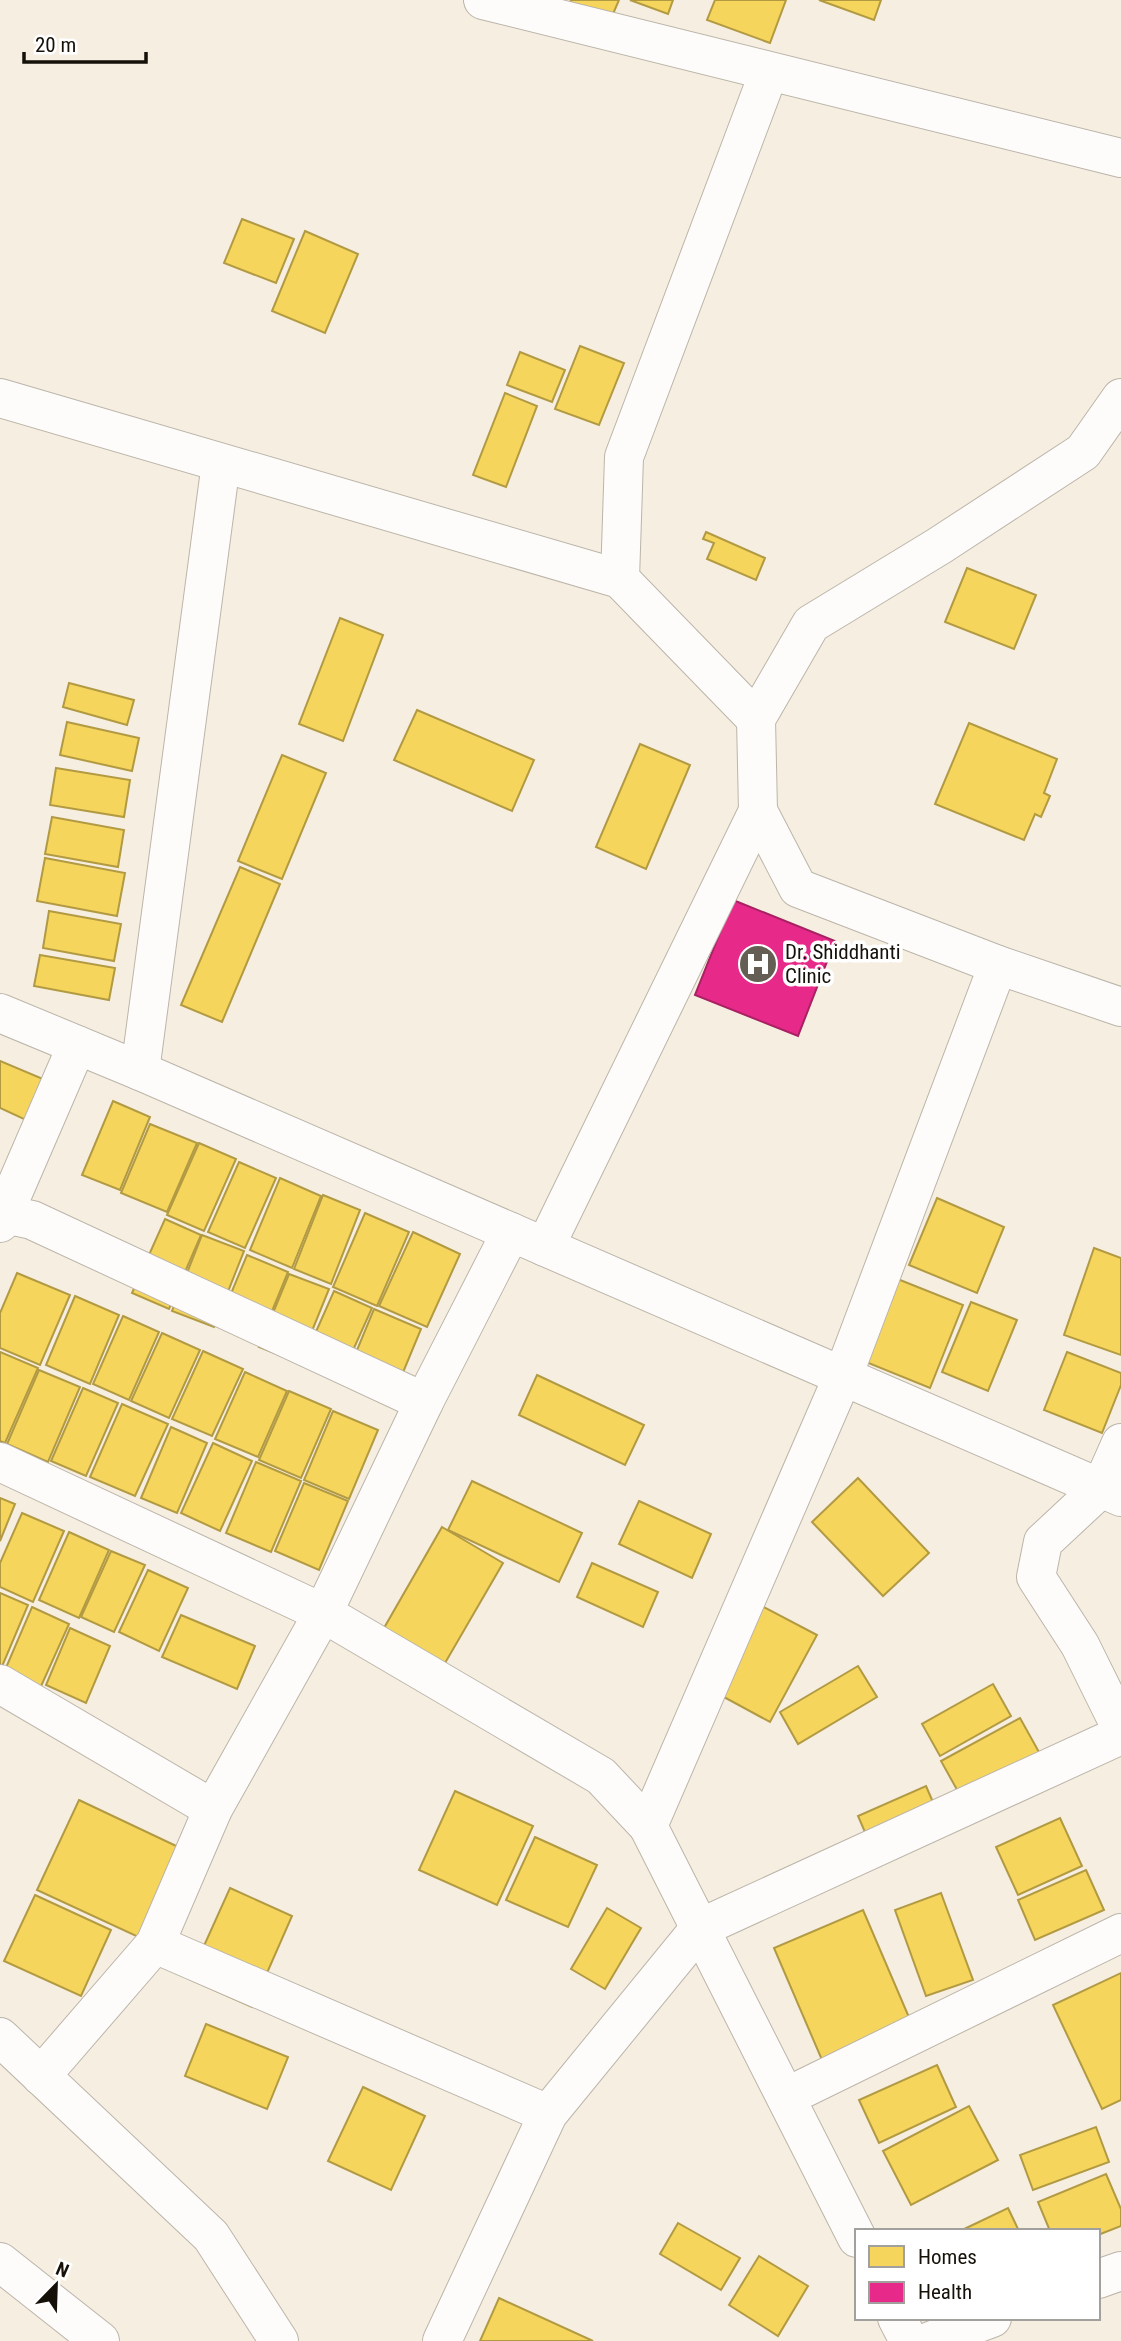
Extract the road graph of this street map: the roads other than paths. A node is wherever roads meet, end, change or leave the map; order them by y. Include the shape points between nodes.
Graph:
1 (482, 0) edge
2 (769, 72) junction
3 (1121, 158) edge
4 (0, 398) edge
5 (1121, 398) edge
6 (220, 463) junction
7 (620, 579) junction
8 (756, 719) junction
9 (758, 811) junction
10 (998, 965) junction
11 (1121, 1007) edge
12 (0, 1013) edge
13 (76, 1045) junction
14 (140, 1071) junction
15 (1, 1217) edge
16 (528, 1240) junction
17 (843, 1376) junction
18 (424, 1402) junction
19 (1121, 1443) edge
20 (0, 1462) edge
21 (1111, 1492) edge
22 (323, 1613) junction
23 (0, 1684) edge
24 (1121, 1728) edge
25 (1121, 1735) edge
26 (213, 1809) junction
27 (648, 1826) junction
28 (700, 1928) junction
29 (1121, 1933) edge
30 (156, 1944) junction
31 (0, 2038) edge
32 (41, 2077) junction
33 (786, 2097) junction
34 (548, 2114) junction
35 (855, 2234) edge
36 (0, 2262) edge
37 (1121, 2271) edge
38 (1100, 2278) edge
39 (898, 2320) edge
40 (987, 2320) edge
41 (100, 2341) edge
42 (279, 2341) edge
43 (442, 2341) edge
44 (909, 2341) edge
45 (930, 2341) edge

1 - 2 street
2 - 3 street
2 - 7 street via 624,457
4 - 6 street
5 - 8 street via 1083,452 811,624
6 - 7 street
6 - 14 street
7 - 8 street
8 - 9 street
9 - 10 street via 798,888
9 - 16 street
10 - 11 street
10 - 17 street
12 - 13 street
13 - 14 street
13 - 15 street
14 - 16 street
15 - 18 street via 32,1220
16 - 17 street
16 - 18 street
17 - 21 street
17 - 27 street
18 - 22 street
19 - 21 street
20 - 22 street
21 - 24 street via 1043,1542 1036,1577 1080,1645
22 - 26 street
22 - 27 street via 601,1776
23 - 26 street
25 - 28 street
26 - 30 street
27 - 28 street
28 - 33 street
28 - 34 street
29 - 33 street
30 - 32 street
30 - 34 street
31 - 32 street
32 - 42 street via 211,2236
33 - 35 street
34 - 43 street
36 - 41 street
37 - 38 street
39 - 44 street
40 - 45 street

